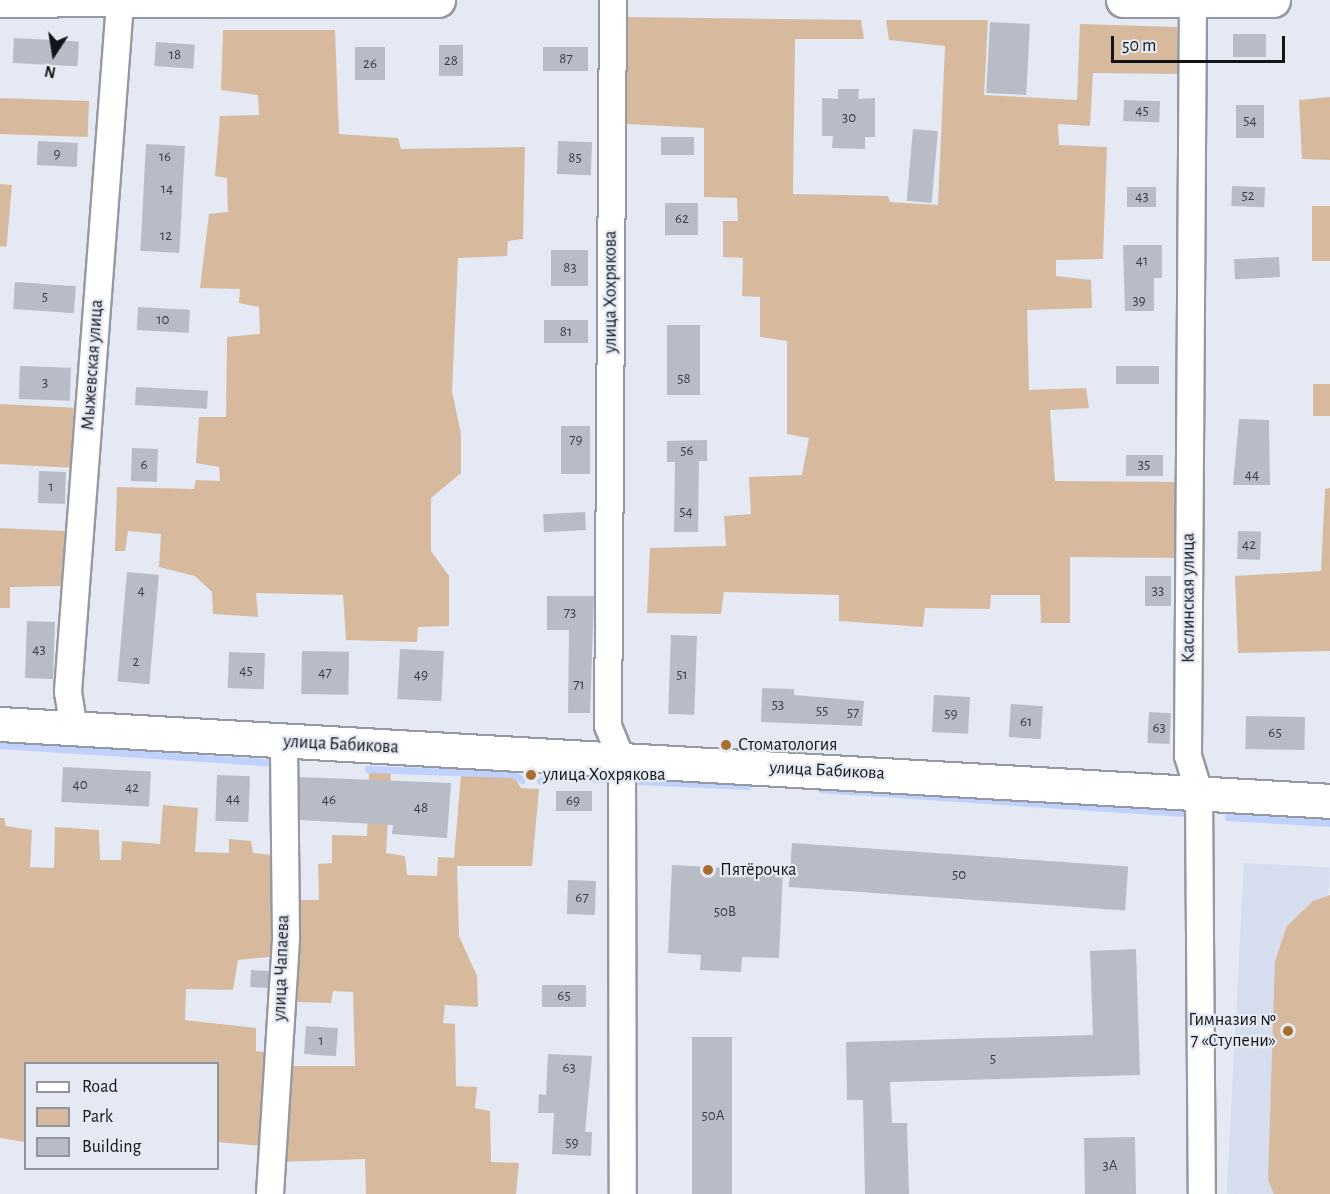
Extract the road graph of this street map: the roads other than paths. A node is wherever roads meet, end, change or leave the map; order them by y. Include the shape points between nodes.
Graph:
1 (438, 0) edge
2 (613, 0) edge
3 (1123, 0) edge
4 (1273, 0) edge
5 (120, 1) edge
6 (1193, 1) edge
7 (0, 4) edge
8 (0, 724) edge
9 (74, 730) junction
10 (284, 742) junction
11 (622, 761) junction
12 (1199, 793) junction
13 (1330, 801) edge
14 (270, 1194) edge
15 (622, 1194) edge
16 (1202, 1194) edge

1 - 5 main road
2 - 11 street, улица Хохрякова via 608,726
3 - 6 main road
4 - 6 main road
5 - 7 street
5 - 9 street, Мыжевская улица via 68,692
6 - 12 street, Каслинская улица via 1188,756
8 - 9 main road, улица Бабикова
9 - 10 main road, улица Бабикова
10 - 11 main road, улица Бабикова
10 - 14 street, улица Чапаева via 286,937
11 - 12 main road, улица Бабикова
11 - 15 street, улица Хохрякова
12 - 13 main road, улица Бабикова
12 - 16 street, Каслинская улица

